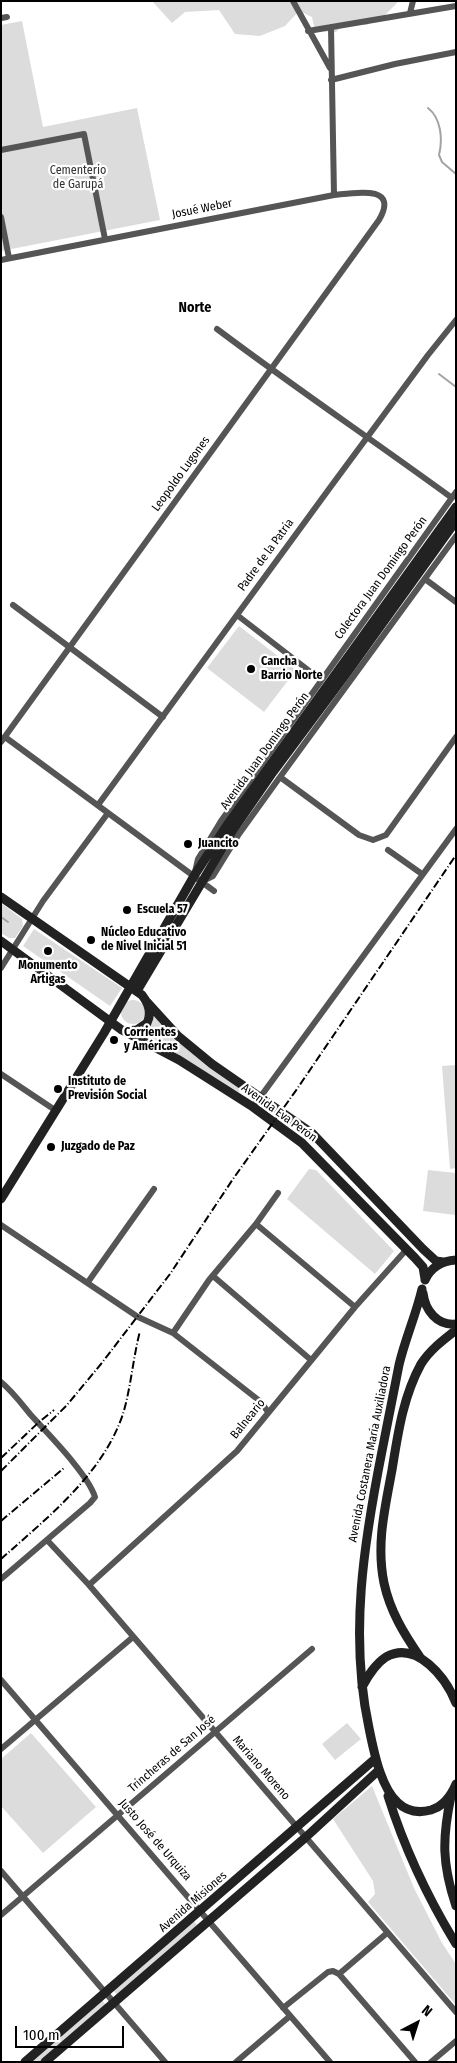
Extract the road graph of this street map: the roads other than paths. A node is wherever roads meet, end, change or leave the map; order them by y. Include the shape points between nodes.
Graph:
1 (293, 1) edge
2 (413, 1) edge
3 (456, 6) edge
4 (410, 13) junction
5 (331, 27) junction
6 (308, 31) junction
7 (456, 52) edge
8 (331, 70) junction
9 (331, 80) junction
10 (1, 150) edge
11 (334, 195) junction
12 (1, 217) edge
13 (379, 220) joint
14 (105, 239) junction
15 (10, 258) junction
16 (1, 260) edge
17 (456, 320) edge
18 (217, 329) dead end
19 (271, 369) junction
20 (368, 436) junction
21 (454, 499) edge
22 (456, 521) edge
23 (456, 536) edge
24 (425, 579) junction
25 (456, 602) edge
26 (13, 605) dead end
27 (237, 615) junction
28 (70, 646) junction
29 (321, 680) junction
30 (163, 717) junction
31 (456, 737) edge
32 (3, 739) edge
33 (280, 777) junction
34 (98, 805) junction
35 (108, 813) junction
36 (456, 829) edge
37 (388, 850) dead end
38 (422, 874) junction
39 (198, 879) junction
40 (214, 891) dead end
41 (1, 897) edge
42 (32, 920) junction
43 (1, 941) edge
44 (13, 950) junction
45 (1, 968) edge
46 (133, 989) junction
47 (147, 1002) junction
48 (110, 1021) junction
49 (126, 1032) junction
50 (1, 1074) edge
51 (258, 1097) junction
52 (253, 1107) junction
53 (55, 1110) junction
54 (154, 1189) dead end
55 (278, 1193) dead end
56 (1, 1200) edge
57 (256, 1224) junction
58 (1, 1225) edge
59 (406, 1249) junction
60 (456, 1260) edge
61 (443, 1262) junction
62 (213, 1276) junction
63 (425, 1279) junction
64 (88, 1282) junction
65 (422, 1289) junction
66 (355, 1307) junction
67 (456, 1324) edge
68 (456, 1330) edge
69 (173, 1333) junction
70 (311, 1360) junction
71 (2, 1384) edge
72 (268, 1412) junction
73 (47, 1540) junction
74 (1, 1579) edge
75 (89, 1585) junction
76 (133, 1637) junction
77 (312, 1649) dead end
78 (420, 1657) junction
79 (1, 1680) edge
80 (362, 1687) junction
81 (456, 1703) edge
82 (36, 1720) junction
83 (215, 1732) junction
84 (1, 1749) edge
85 (375, 1759) junction
86 (379, 1770) junction
87 (456, 1784) edge
88 (387, 1791) junction
89 (451, 1795) junction
90 (118, 1815) junction
91 (298, 1828) junction
92 (306, 1837) junction
93 (1, 1871) edge
94 (23, 1896) junction
95 (456, 1906) edge
96 (201, 1911) junction
97 (1, 1915) edge
98 (209, 1921) junction
99 (387, 1932) junction
100 (456, 1944) edge
101 (339, 1974) junction
102 (106, 1993) junction
103 (114, 2002) junction
104 (283, 2008) junction
105 (456, 2012) edge
106 (290, 2016) junction
107 (456, 2042) edge
108 (26, 2062) edge
109 (45, 2062) edge
110 (165, 2062) edge
111 (236, 2062) edge
112 (330, 2062) edge
113 (415, 2062) edge
114 (431, 2062) edge

1 - 6 street
2 - 4 street
3 - 4 street
4 - 5 street
5 - 6 street
5 - 8 street
6 - 8 street
7 - 9 street
8 - 9 street
9 - 11 street
10 - 14 street via 84,134
11 - 13 street, Josué Weber via 366,191 380,196 385,202 385,209
11 - 14 street, Josué Weber
12 - 15 street
13 - 19 street, Leopoldo Lugones
14 - 15 street, Josué Weber
15 - 16 street, Josué Weber
17 - 20 street, Padre de la Patria
18 - 19 street
19 - 20 street
19 - 28 street, Leopoldo Lugones
20 - 21 street
20 - 27 street, Padre de la Patria
21 - 29 street, Colectora Juan Domingo Perón
21 - 39 main road, Avenida Juan Domingo Perón via 267,768
22 - 39 main road, Avenida Juan Domingo Perón
23 - 24 street
24 - 25 street
24 - 33 street
26 - 28 street
27 - 29 street
27 - 30 street, Padre de la Patria
28 - 30 street
28 - 32 street, Leopoldo Lugones
29 - 39 street, Colectora Juan Domingo Perón via 221,821 198,859
30 - 34 street, Padre de la Patria
31 - 33 street via 386,835 373,840 359,835
32 - 34 street
33 - 39 street via 213,876
34 - 35 street
35 - 39 street
35 - 42 street
36 - 38 street
37 - 38 street
38 - 51 street
39 - 40 street
39 - 46 main road, Avenida Juan Domingo Perón
41 - 42 main road, Avenida Eva Perón
42 - 44 street
42 - 46 main road, Avenida Eva Perón
43 - 44 main road, Avenida Eva Perón
44 - 45 street
44 - 48 main road, Avenida Eva Perón
46 - 47 main road, Avenida Eva Perón
46 - 48 main road, Avenida Juan Domingo Perón
47 - 49 main road via 150,1018 147,1023
47 - 51 main road, Avenida Eva Perón via 178,1036
48 - 49 main road, Avenida Eva Perón
48 - 53 main road, Avenida Juan Domingo Perón
49 - 52 main road, Avenida Eva Perón via 179,1060
50 - 53 street
51 - 52 street
51 - 61 main road, Avenida Eva Perón via 313,1134 422,1249 436,1261
52 - 59 main road, Avenida Eva Perón via 314,1153
53 - 56 main road, Avenida Juan Domingo Perón
54 - 64 street
55 - 57 street
57 - 62 street
57 - 66 street
58 - 64 street
59 - 63 main road, Avenida Eva Perón via 423,1267
59 - 66 street, Balneario
60 - 61 main road
61 - 63 main road via 430,1270
62 - 69 street
62 - 70 street
63 - 65 main road, Avenida Costanera María Auxiliadora
64 - 69 street via 138,1318
65 - 67 main road via 430,1313 446,1323
65 - 80 main road, Avenida Costanera María Auxiliadora via 399,1365 368,1520 359,1631
66 - 70 street, Balneario
68 - 78 main road, Avenida Costanera María Auxiliadora via 422,1362 405,1401 380,1535 389,1603
69 - 72 street via 261,1402
70 - 72 street, Balneario
71 - 73 street via 85,1478 95,1497
72 - 75 street, Balneario via 237,1452
73 - 74 street
73 - 75 street, Mariano Moreno
75 - 76 street, Mariano Moreno
76 - 82 street
76 - 83 street, Mariano Moreno
77 - 83 street, Trincheras de San José
78 - 80 main road via 398,1653 387,1656
78 - 81 main road, Avenida Costanera María Auxiliadora via 434,1669
79 - 82 street, Justo José de Urquiza
80 - 85 main road, Avenida Costanera María Auxiliadora
82 - 84 street
82 - 90 street, Justo José de Urquiza
83 - 90 street, Trincheras de San José
83 - 91 street, Mariano Moreno
85 - 86 main road, Avenida Costanera María Auxiliadora
85 - 91 main road, Avenida Misiones
86 - 88 main road, Avenida Costanera María Auxiliadora
86 - 92 main road, Avenida Misiones
87 - 89 main road
88 - 89 main road via 401,1807 418,1811 440,1806
88 - 100 main road via 412,1860
89 - 95 main road via 444,1864
90 - 94 street, Trincheras de San José
90 - 96 street, Justo José de Urquiza
91 - 92 street, Mariano Moreno
91 - 96 main road, Avenida Misiones
92 - 98 main road, Avenida Misiones
92 - 99 street, Mariano Moreno
93 - 94 street
94 - 97 street, Trincheras de San José
94 - 102 street
96 - 98 street, Justo José de Urquiza
96 - 102 main road, Avenida Misiones
98 - 103 main road, Avenida Misiones
98 - 104 street, Justo José de Urquiza
99 - 101 street
99 - 105 street, Mariano Moreno
101 - 104 street via 328,1972
101 - 113 street
102 - 103 street
102 - 108 main road, Avenida Misiones
103 - 109 main road, Avenida Misiones
103 - 110 street
104 - 106 street, Justo José de Urquiza
106 - 111 street
106 - 112 street, Justo José de Urquiza
107 - 114 street

